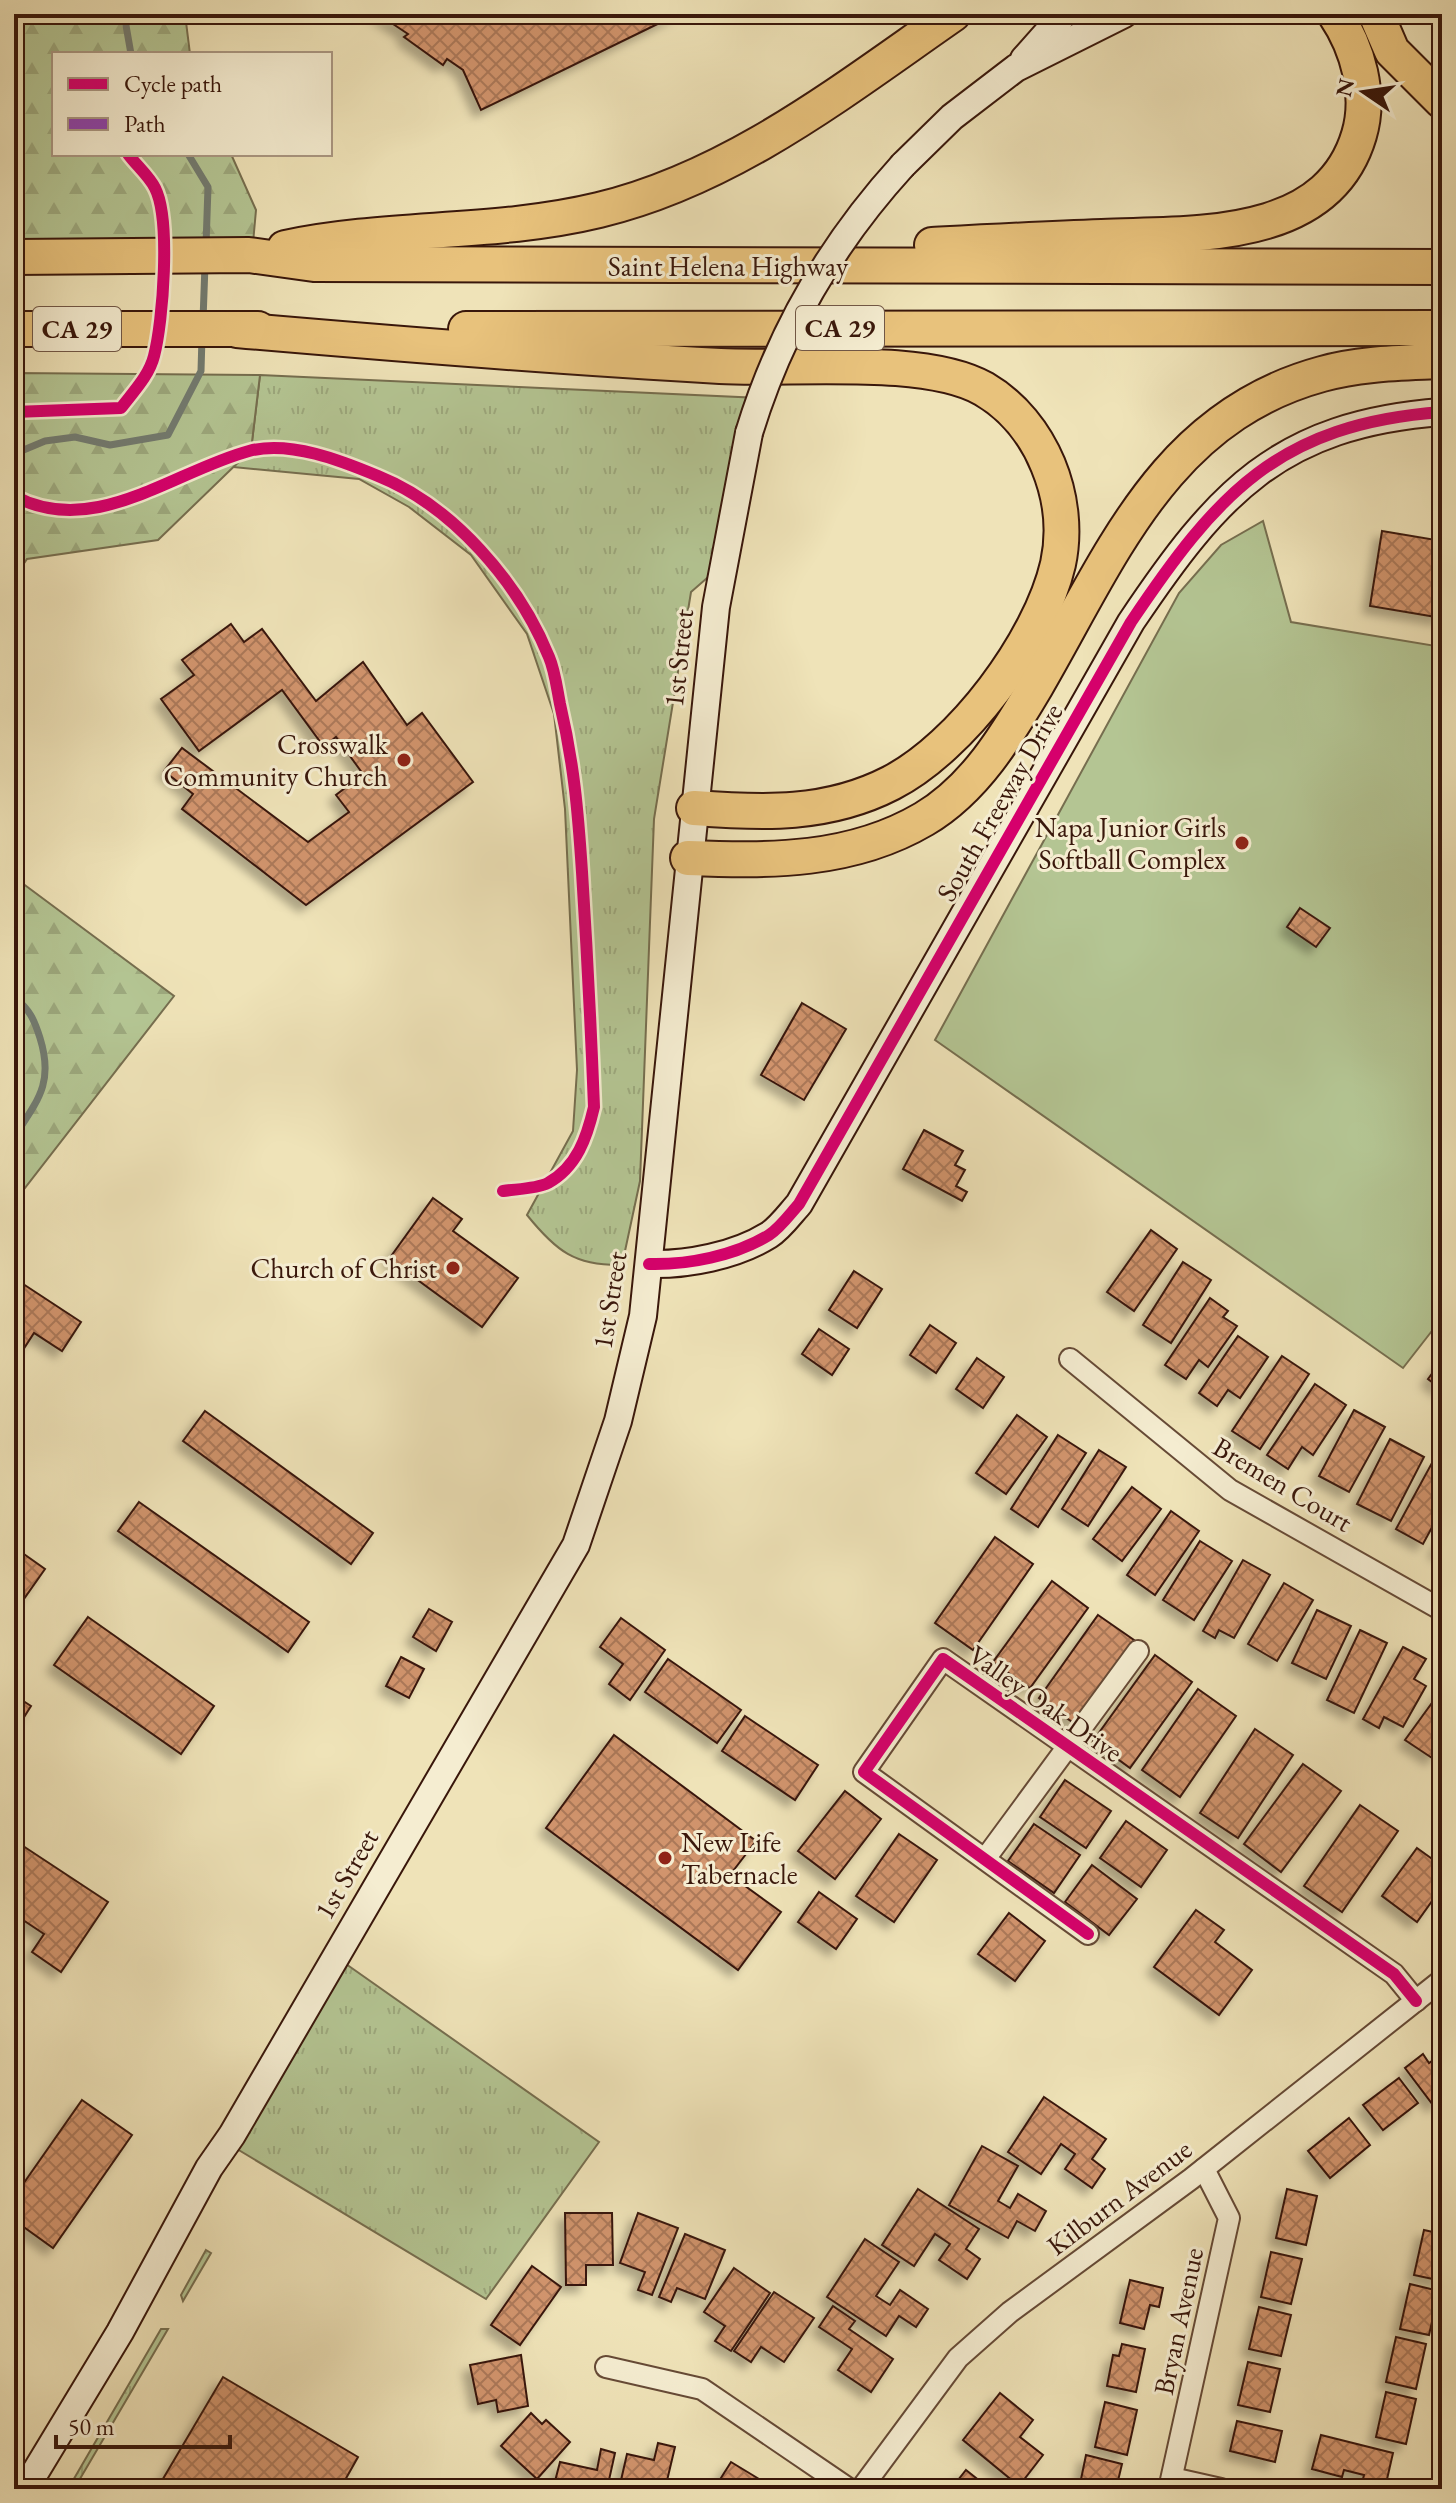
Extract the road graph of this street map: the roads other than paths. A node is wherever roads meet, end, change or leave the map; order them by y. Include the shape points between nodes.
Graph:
1 (953, 14) edge
2 (1064, 14) edge
3 (1124, 14) edge
4 (1335, 14) edge
5 (1376, 14) edge
6 (1401, 14) edge
7 (1016, 68) junction
8 (1432, 91) edge
9 (249, 255) junction
10 (14, 257) edge
11 (626, 265) junction
12 (1442, 267) edge
13 (1442, 328) edge
14 (14, 329) edge
15 (237, 330) junction
16 (1442, 361) edge
17 (1442, 412) edge
18 (694, 808) junction
19 (688, 858) junction
20 (649, 1264) junction
21 (1070, 1359) dead end
22 (1442, 1610) edge
23 (1138, 1651) dead end
24 (1068, 1748) junction
25 (985, 1859) junction
26 (1088, 1934) dead end
27 (1442, 1980) edge
28 (1416, 2001) junction
29 (1204, 2169) junction
30 (606, 2367) dead end
31 (1171, 2483) edge
32 (25, 2489) edge
33 (849, 2489) edge
34 (861, 2489) edge
35 (1221, 2489) edge

1 - 9 highway via 778,133 694,178 646,196 548,220 310,242
2 - 7 main road, 1st Street
3 - 7 main road, 1st Street
4 - 11 highway via 1361,77 1360,133 1333,182 1316,198 1273,219 1224,230
5 - 8 highway via 1392,51
6 - 8 highway
7 - 18 main road, 1st Street, bridge via 952,117 847,232 775,359 749,433 722,565
9 - 10 highway, Saint Helena Highway / CA 29
9 - 11 highway, Saint Helena Highway / CA 29 via 314,264
11 - 12 highway, Saint Helena Highway / CA 29
13 - 15 highway, CA 29
14 - 15 highway, CA 29
15 - 18 highway via 694,364 921,370 963,380 1013,413 1035,440 1053,477 1061,518 1058,563 1031,629 965,723 934,755 893,783 849,802 803,811
16 - 19 highway via 1355,366 1293,383 1240,409 1189,447 1149,493 1014,723 958,793 925,818 860,846 810,857
17 - 20 main road, South Freeway Drive via 1370,422 1291,450 1244,481 1211,512 1131,622 799,1204 770,1234 738,1249 678,1265
18 - 19 main road, 1st Street
19 - 20 main road, 1st Street
20 - 32 main road, 1st Street via 643,1316 618,1421 576,1545
21 - 22 street, Bremen Court via 1230,1490
23 - 24 street
24 - 25 street
24 - 25 street, Valley Oak Drive via 943,1659 864,1772
24 - 28 street, Valley Oak Drive via 1394,1974
25 - 26 street, Valley Oak Drive
27 - 28 street, Kilburn Avenue
28 - 29 street, Kilburn Avenue
29 - 31 street, Bryan Avenue via 1229,2218
29 - 34 street, Kilburn Avenue via 1010,2312 958,2358
30 - 33 street via 702,2389
31 - 35 street

